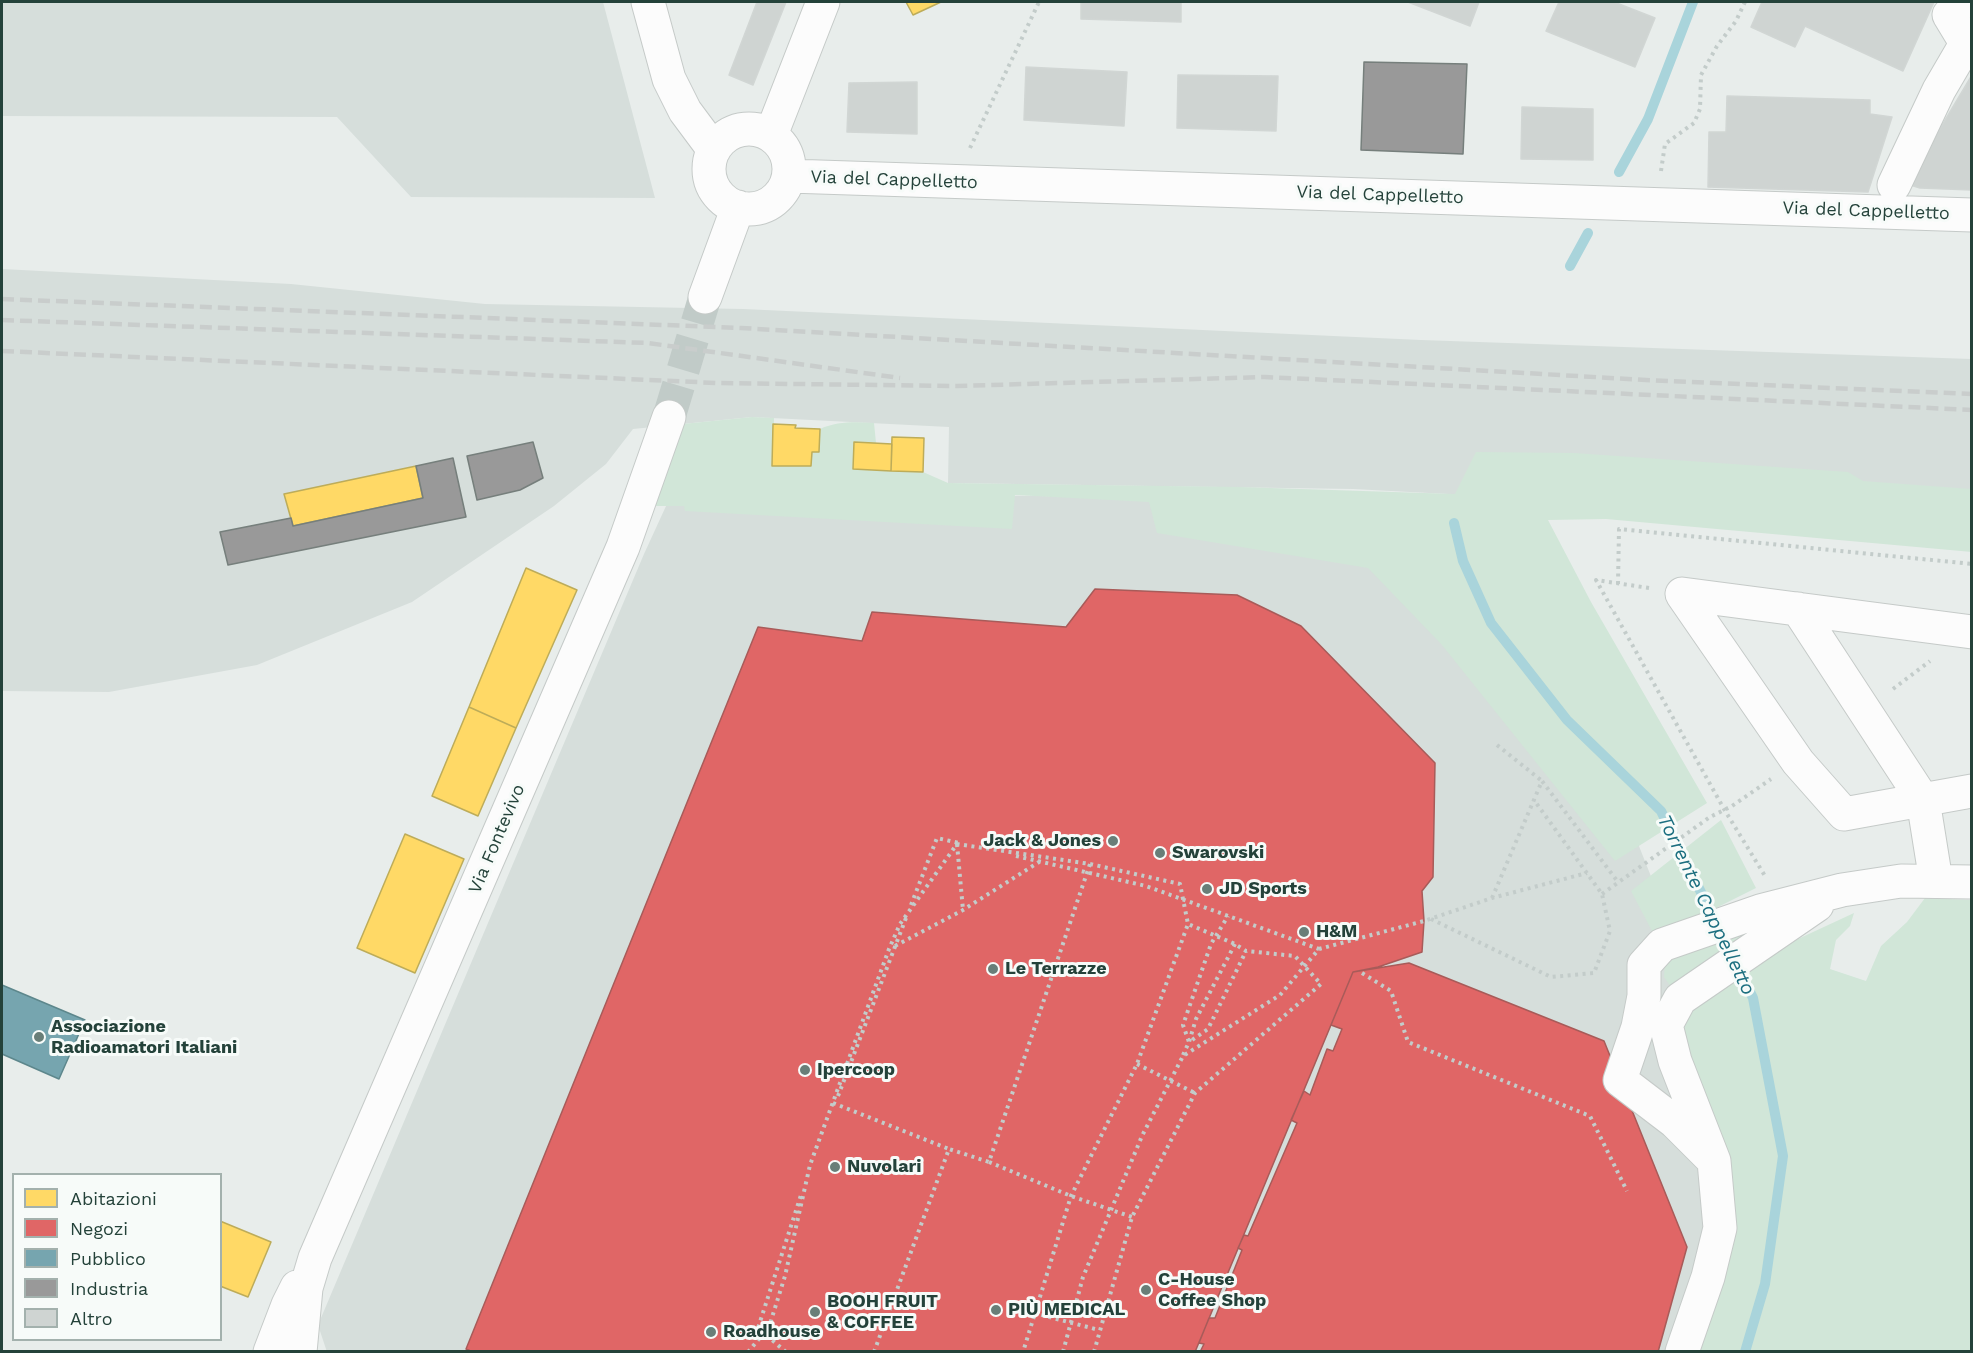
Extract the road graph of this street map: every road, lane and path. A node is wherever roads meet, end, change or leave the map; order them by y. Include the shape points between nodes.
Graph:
1 (648, 2) edge
2 (822, 2) edge
3 (1039, 2) edge
4 (1745, 2) edge
5 (1962, 2) edge
6 (1969, 40) edge
7 (771, 135) junction
8 (714, 150) junction
9 (789, 176) junction
10 (954, 181) junction
11 (1894, 185) dead end
12 (1662, 205) junction
13 (738, 207) junction
14 (1971, 215) edge
15 (705, 297) tunnel mouth
16 (669, 417) tunnel mouth
17 (1971, 564) edge
18 (1618, 584) junction
19 (1682, 594) junction
20 (1798, 609) junction
21 (1971, 632) edge
22 (1497, 745) dead end
23 (1542, 781) junction
24 (1971, 791) edge
25 (1749, 793) dead end
26 (1534, 800) junction
27 (1923, 800) junction
28 (1724, 809) junction
29 (957, 843) junction
30 (1044, 858) junction
31 (1090, 864) junction
32 (1587, 873) junction
33 (1936, 881) junction
34 (1618, 882) junction
35 (1971, 882) edge
36 (1602, 894) junction
37 (1492, 898) junction
38 (963, 910) junction
39 (1767, 910) junction
40 (1228, 916) junction
41 (1430, 918) junction
42 (1188, 924) junction
43 (1234, 944) junction
44 (889, 949) junction
45 (1318, 949) junction
46 (1246, 951) junction
47 (1362, 973) dead end
48 (1189, 1042) junction
49 (1183, 1056) junction
50 (1137, 1064) junction
51 (1195, 1093) junction
52 (833, 1103) junction
53 (949, 1149) junction
54 (1714, 1161) junction
55 (988, 1162) junction
56 (1627, 1191) dead end
57 (1071, 1196) junction
58 (1132, 1217) junction
59 (315, 1258) junction
60 (1034, 1312) junction
61 (1099, 1330) junction
62 (270, 1352) edge
63 (300, 1352) edge
64 (748, 1352) edge
65 (786, 1352) edge
66 (874, 1352) edge
67 (1023, 1352) edge
68 (1064, 1352) edge
69 (1094, 1352) edge
70 (1682, 1352) edge

1 - 8 street via 669,79 685,111
2 - 7 street
3 - 10 path
4 - 12 path via 1701,75 1700,109 1694,123 1665,144
5 - 6 street via 1949,15
6 - 11 street via 1939,90
7 - 8 street via 745,129 731,133
7 - 9 street via 784,149
8 - 13 street via 710,177 725,201
9 - 10 street, Via del Cappelletto
9 - 13 street via 777,197 766,205
10 - 12 street, Via del Cappelletto
12 - 14 street, Via del Cappelletto
13 - 15 street
16 - 59 street, Via Fontevivo via 623,547
17 - 18 path via 1619,529
18 - 19 path
18 - 28 path via 1596,580
19 - 20 street
19 - 27 street via 1797,762 1844,814
20 - 21 street
20 - 27 street
22 - 23 path
23 - 26 path
23 - 34 path
24 - 27 street
25 - 28 path
26 - 32 path
26 - 37 path
27 - 33 street
28 - 34 path
28 - 39 path
29 - 30 path
29 - 38 path
29 - 44 path via 900,924
30 - 31 path
30 - 38 path
31 - 42 path via 1180,884
31 - 55 path
32 - 36 path
32 - 37 path
33 - 35 street
33 - 39 street via 1900,880 1842,890
34 - 36 path
36 - 41 path via 1610,931 1594,973 1551,977
37 - 41 path
38 - 44 path
39 - 54 street via 1680,999 1666,1025 1675,1061
39 - 54 street via 1662,945 1644,965 1638,1027 1620,1080 1676,1122
40 - 45 path
40 - 48 path via 1211,944 1183,1025
40 - 65 path via 1146,886 937,838 796,1207 758,1328
41 - 45 path
42 - 43 path
42 - 50 path
43 - 46 path
43 - 48 path via 1196,1019
44 - 52 path
45 - 49 path via 1280,995
46 - 48 path via 1208,1029
46 - 51 path via 1295,956 1321,984
47 - 56 path via 1391,991 1407,1042 1590,1116
48 - 49 path
49 - 68 path via 1142,1136 1083,1277
50 - 51 path
50 - 57 path
51 - 58 path
52 - 53 path
52 - 64 path via 810,1165 769,1328
53 - 55 path
53 - 66 path
54 - 70 street via 1719,1236
55 - 57 path
57 - 58 path
57 - 60 path
58 - 61 path
59 - 62 street, Via Fontevivo via 288,1305
59 - 63 street, Via Fontevivo via 306,1288
60 - 61 path
60 - 67 path
61 - 69 path

